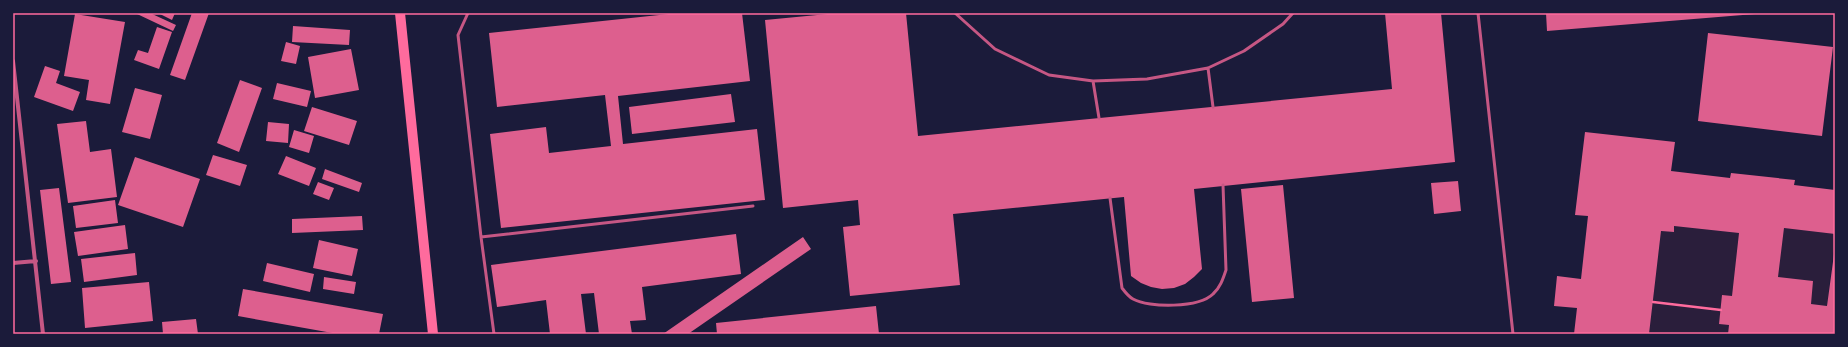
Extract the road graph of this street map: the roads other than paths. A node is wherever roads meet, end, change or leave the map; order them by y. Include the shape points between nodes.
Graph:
1 (400, 13) edge
2 (468, 13) edge
3 (955, 13) edge
4 (1293, 13) edge
5 (1478, 13) edge
6 (13, 62) edge
7 (1208, 68) junction
8 (1093, 81) junction
9 (1213, 107) dead end
10 (1099, 118) dead end
11 (1223, 185) dead end
12 (1110, 198) dead end
13 (753, 206) dead end
14 (481, 237) junction
15 (36, 261) junction
16 (13, 263) edge
17 (43, 334) edge
18 (433, 334) edge
19 (494, 334) edge
20 (1513, 334) edge

1 - 18 main road
2 - 14 lane via 458,36
3 - 8 lane via 995,49 1049,75
4 - 7 lane via 1283,24 1244,51
5 - 20 lane
6 - 15 street
7 - 8 lane via 1147,79
7 - 9 lane
8 - 10 lane
11 - 12 lane via 1226,270 1213,295 1197,303 1150,305 1132,299 1122,288
13 - 14 lane
14 - 19 lane
15 - 16 street
15 - 17 street

